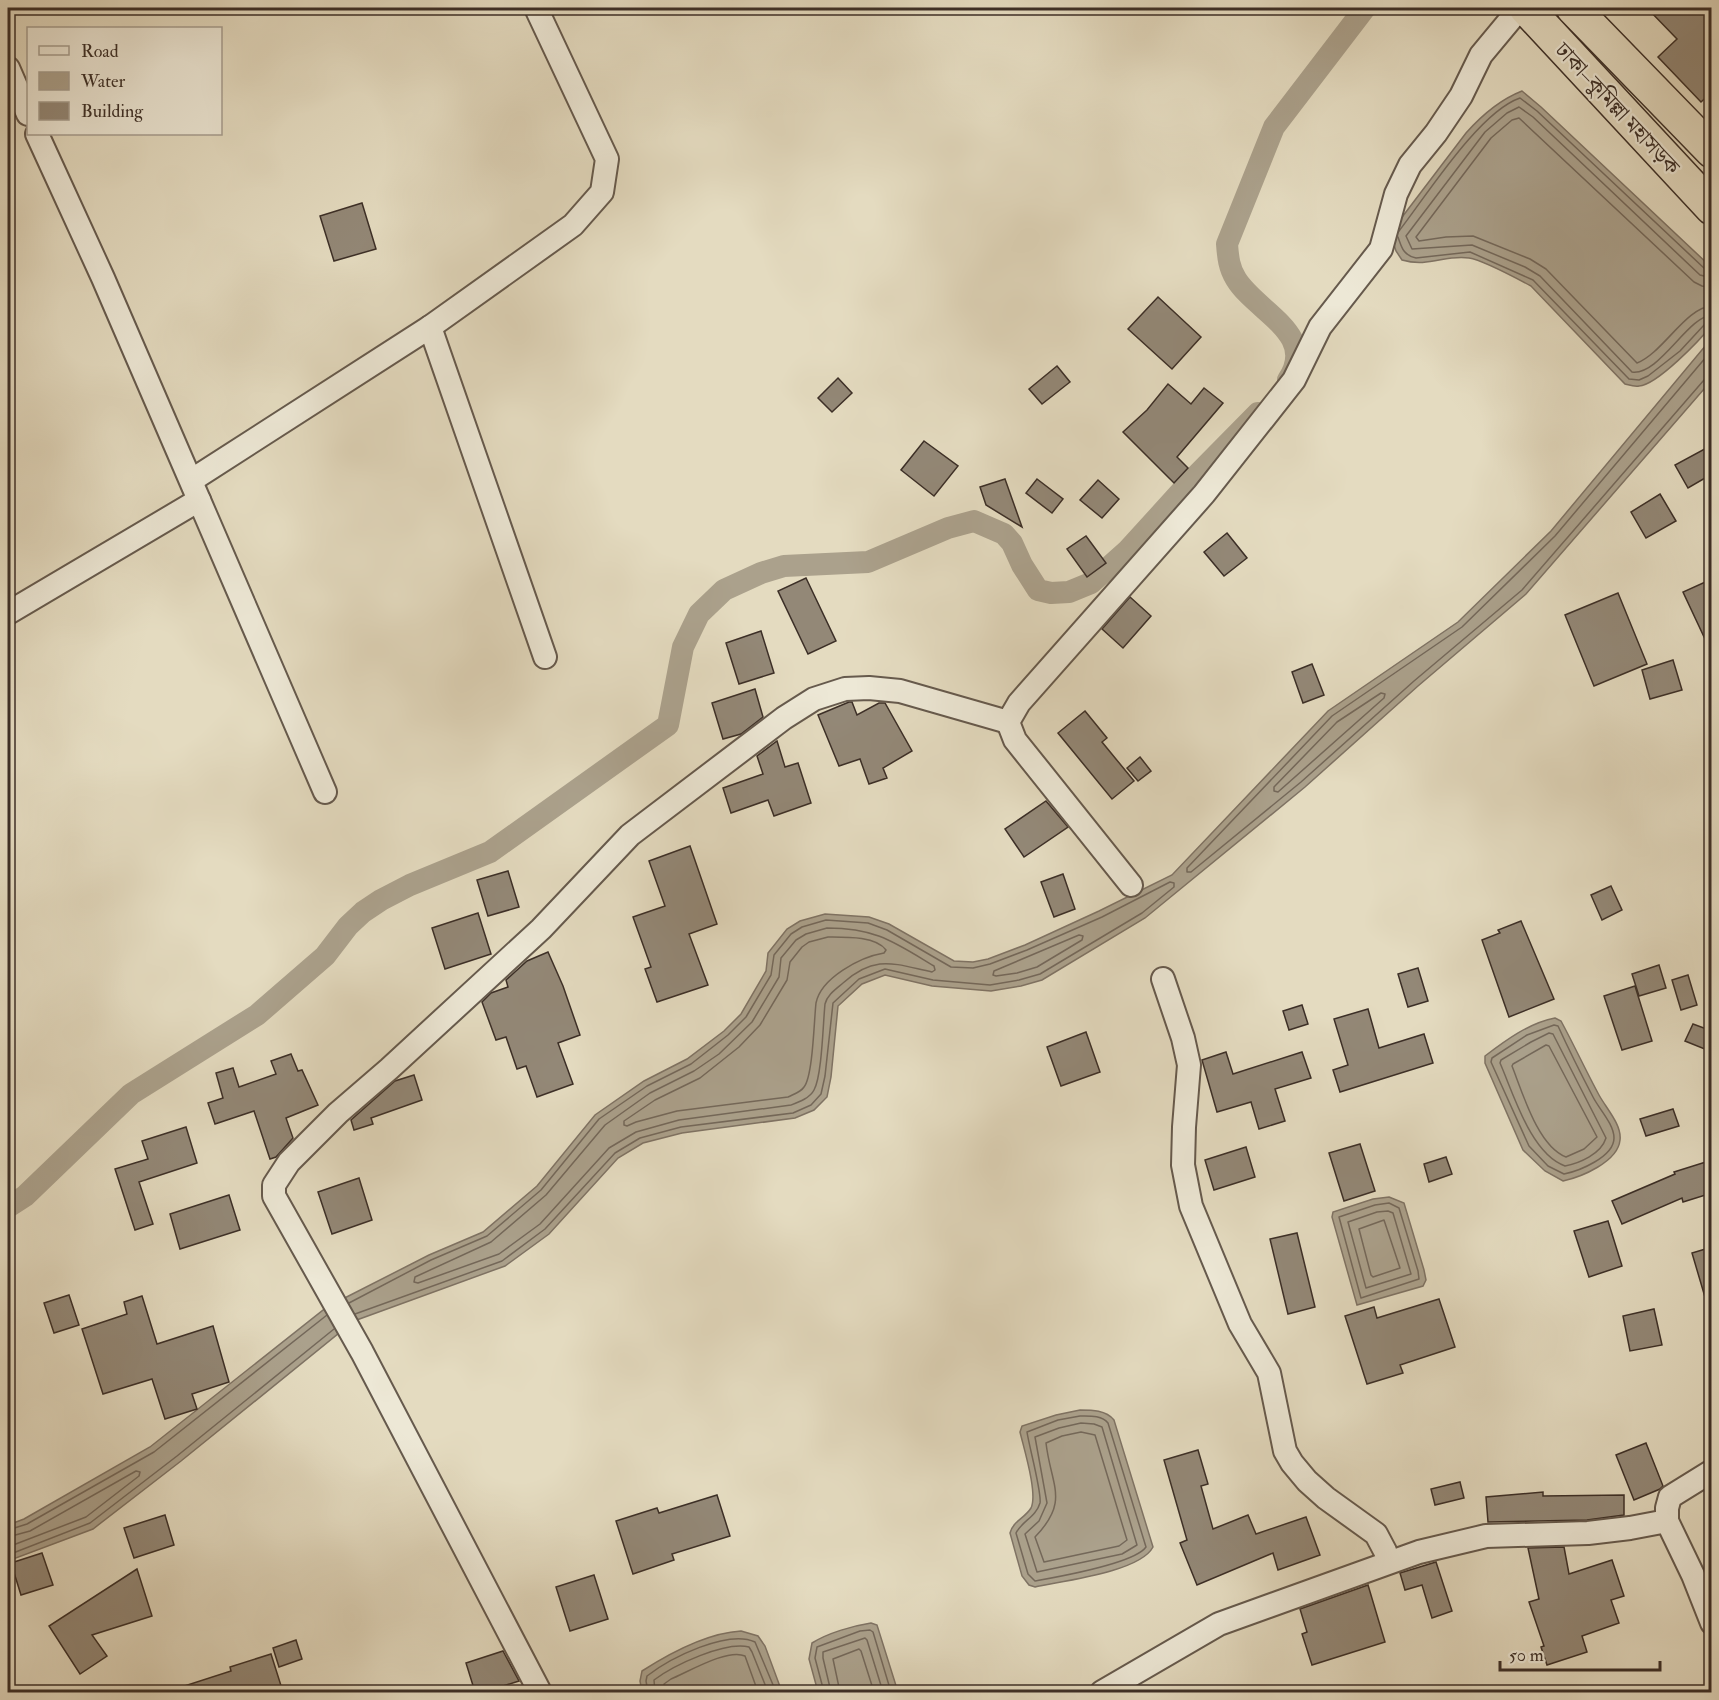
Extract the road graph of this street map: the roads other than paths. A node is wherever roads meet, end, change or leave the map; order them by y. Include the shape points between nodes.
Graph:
1 (536, 8) edge
2 (1520, 8) edge
3 (1526, 8) edge
4 (1573, 8) edge
5 (8, 69) edge
6 (27, 112) edge
7 (37, 135) edge
8 (1708, 147) edge
9 (1712, 208) edge
10 (430, 327) junction
11 (195, 490) junction
12 (8, 614) edge
13 (545, 657) dead end
14 (1008, 722) junction
15 (325, 792) dead end
16 (1131, 885) dead end
17 (1163, 979) dead end
18 (1712, 1471) edge
19 (1667, 1521) junction
20 (1389, 1562) junction
21 (1712, 1623) edge
22 (540, 1692) edge
23 (1102, 1692) edge

1 - 10 street via 607,159 602,192 573,225
2 - 14 street via 1482,55 1461,96 1410,165 1396,194 1381,249 1320,327 1294,380 1204,494 1019,703
3 - 9 highway, ঢাকা–কুমিল্লা মহাসড়ক
4 - 8 highway, ঢাকা–কুমিল্লা মহাসড়ক
5 - 6 street
7 - 11 street
10 - 11 street
10 - 13 street
11 - 12 street
11 - 15 street
14 - 16 street via 1015,741
14 - 22 street via 900,691 845,689 814,699 630,836 541,929 338,1113 289,1162 274,1185 274,1196 362,1352
17 - 20 street via 1189,1065 1183,1165 1191,1206 1240,1324 1269,1373 1285,1451 1307,1481 1376,1534
18 - 19 street via 1670,1497
19 - 20 street via 1588,1533 1486,1536
19 - 21 street
20 - 23 street via 1219,1624

